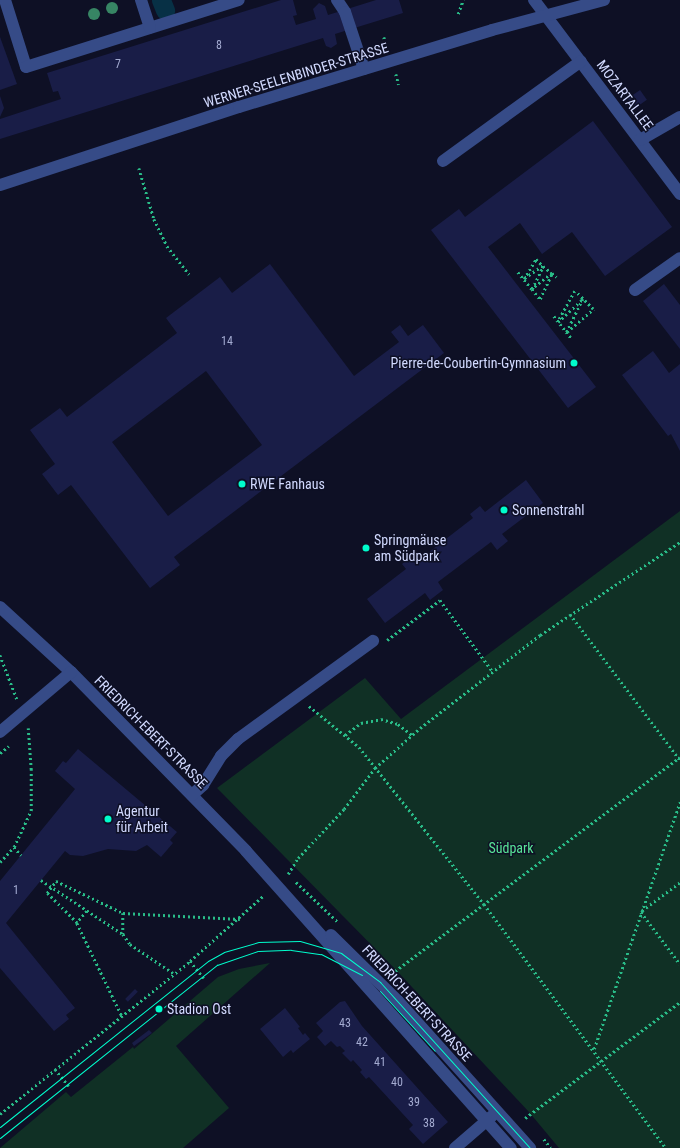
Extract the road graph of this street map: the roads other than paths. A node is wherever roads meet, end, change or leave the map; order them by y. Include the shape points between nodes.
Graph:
1 (5, 0) edge
2 (141, 0) edge
3 (239, 0) edge
4 (338, 0) edge
5 (534, 0) edge
6 (604, 0) edge
7 (546, 14) junction
8 (150, 28) junction
9 (581, 61) junction
10 (364, 69) junction
11 (680, 118) edge
12 (640, 140) junction
13 (443, 161) dead end
14 (0, 185) edge
15 (680, 194) edge
16 (680, 258) edge
17 (635, 290) dead end
18 (0, 607) edge
19 (373, 641) road end
20 (71, 672) junction
21 (0, 732) edge
22 (192, 795) junction
23 (277, 883) junction
24 (498, 1111) junction
25 (487, 1121) junction
26 (455, 1148) edge
27 (511, 1148) edge
28 (530, 1148) edge

1 - 8 street via 26,67
2 - 8 street
3 - 8 street
4 - 10 street via 345,12
5 - 7 street, MOZARTALLEE
6 - 7 street, WERNER-SEELENBINDER-STRASSE
7 - 9 street, MOZARTALLEE
7 - 10 street, WERNER-SEELENBINDER-STRASSE
9 - 12 street, MOZARTALLEE
9 - 13 street
10 - 14 street, WERNER-SEELENBINDER-STRASSE
11 - 12 street
12 - 15 street, MOZARTALLEE
16 - 17 street
18 - 20 street, FRIEDRICH-EBERT-STRASSE
19 - 22 street via 238,739 221,756 203,785
20 - 21 street
20 - 22 street, FRIEDRICH-EBERT-STRASSE
22 - 23 street, FRIEDRICH-EBERT-STRASSE
23 - 24 street, FRIEDRICH-EBERT-STRASSE via 380,982
23 - 25 street, FRIEDRICH-EBERT-STRASSE
24 - 25 street
24 - 28 street, FRIEDRICH-EBERT-STRASSE
25 - 26 street
25 - 27 street, FRIEDRICH-EBERT-STRASSE

